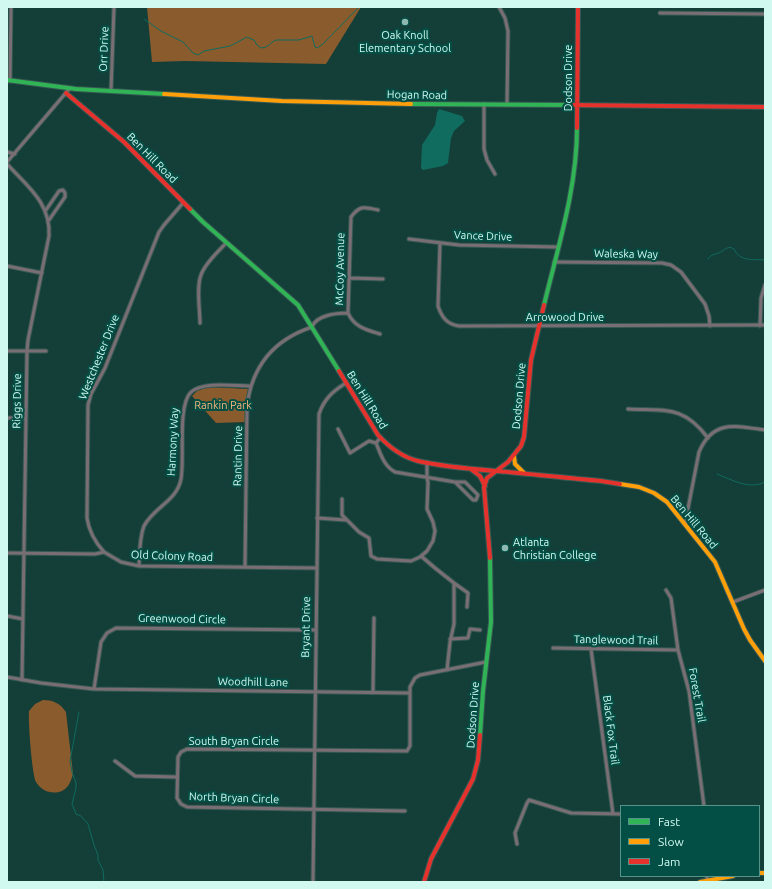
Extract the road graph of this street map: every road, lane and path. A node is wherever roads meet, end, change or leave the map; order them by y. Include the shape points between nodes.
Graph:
1 (11, 7) edge
2 (114, 7) edge
3 (499, 7) edge
4 (578, 7) edge
5 (660, 13) dead end
6 (765, 14) edge
7 (9, 80) edge
8 (70, 88) junction
9 (111, 91) junction
10 (66, 93) junction
11 (484, 104) junction
12 (507, 104) junction
13 (577, 105) junction
14 (765, 107) edge
15 (7, 152) edge
16 (15, 154) junction
17 (7, 163) edge
18 (495, 174) dead end
19 (184, 203) junction
20 (46, 210) junction
21 (378, 210) dead end
22 (49, 220) junction
23 (409, 239) dead end
24 (226, 243) junction
25 (440, 243) junction
26 (557, 247) junction
27 (554, 262) junction
28 (7, 266) edge
29 (42, 273) junction
30 (349, 278) junction
31 (383, 279) dead end
32 (765, 285) edge
33 (348, 314) junction
34 (200, 323) dead end
35 (765, 325) edge
36 (710, 326) junction
37 (760, 326) junction
38 (312, 327) junction
39 (538, 327) junction
40 (380, 334) dead end
41 (7, 351) edge
42 (27, 351) junction
43 (46, 351) dead end
44 (346, 383) junction
45 (251, 386) junction
46 (628, 409) dead end
47 (7, 418) edge
48 (26, 418) junction
49 (338, 429) dead end
50 (765, 430) edge
51 (380, 438) junction
52 (708, 438) junction
53 (376, 443) junction
54 (514, 455) junction
55 (427, 462) junction
56 (470, 469) junction
57 (498, 470) junction
58 (525, 473) junction
59 (427, 477) junction
60 (455, 482) junction
61 (485, 486) junction
62 (342, 499) dead end
63 (317, 518) junction
64 (346, 520) junction
65 (685, 524) junction
66 (104, 552) junction
67 (7, 553) edge
68 (24, 553) junction
69 (422, 556) junction
70 (139, 566) junction
71 (245, 567) junction
72 (316, 568) junction
73 (454, 583) junction
74 (666, 590) dead end
75 (765, 590) edge
76 (733, 602) junction
77 (467, 607) dead end
78 (7, 616) edge
79 (374, 618) dead end
80 (23, 619) junction
81 (315, 630) junction
82 (480, 630) dead end
83 (450, 639) junction
84 (553, 648) dead end
85 (592, 649) junction
86 (678, 650) junction
87 (765, 661) edge
88 (486, 662) junction
89 (447, 670) junction
90 (7, 677) edge
91 (22, 680) junction
92 (94, 689) junction
93 (315, 692) junction
94 (373, 693) junction
95 (410, 693) junction
96 (314, 751) junction
97 (115, 761) dead end
98 (177, 777) junction
99 (704, 805) edge
100 (314, 809) junction
101 (404, 811) dead end
102 (613, 814) junction
103 (620, 814) edge
104 (517, 844) dead end
105 (720, 877) edge
106 (707, 878) edge
107 (313, 882) edge
108 (424, 882) edge
109 (700, 882) edge

1 - 7 street
2 - 9 street, Orr Drive
3 - 12 street via 508,31
4 - 13 street, Dodson Drive
5 - 6 street
7 - 8 street
8 - 9 street, Hogan Road
8 - 10 street
9 - 11 street, Hogan Road via 282,101
10 - 16 street
10 - 19 street, Ben Hill Road via 124,142
11 - 12 street, Hogan Road
11 - 18 street via 484,149
12 - 13 street, Hogan Road
13 - 14 street, Hogan Road
13 - 26 street, Dodson Drive via 575,162
15 - 16 street
16 - 17 street
17 - 20 street, Riggs Drive
19 - 24 street, Ben Hill Road
19 - 66 street, Westchester Drive via 159,232 88,405 87,518 92,536
20 - 22 street, Riggs Drive
20 - 22 street via 59,191 63,190 65,197
21 - 30 street, McCoy Avenue via 364,207 358,209 351,217
22 - 29 street, Riggs Drive via 49,236
23 - 25 street, Vance Drive
24 - 34 street via 200,275
24 - 38 street, Ben Hill Road via 298,306
25 - 26 street, Vance Drive
25 - 39 street, Arrowood Drive via 438,306 446,321 459,326
26 - 27 street, Dodson Drive
27 - 36 street, Waleska Way via 671,265 681,272 705,304
27 - 39 street, Dodson Drive
28 - 29 street
29 - 42 street, Riggs Drive
30 - 31 street
30 - 33 street, McCoy Avenue
32 - 37 street via 761,298
33 - 38 street, Rantin Drive via 332,314 317,321
33 - 40 street, McCoy Avenue via 356,325
35 - 37 street, Arrowood Drive
36 - 37 street, Arrowood Drive
36 - 39 street, Arrowood Drive
38 - 44 street, Ben Hill Road
38 - 45 street, Rantin Drive via 292,335 275,347 260,366
39 - 54 street, Dodson Drive via 530,370 524,437
41 - 42 street
42 - 43 street
42 - 48 street, Riggs Drive
44 - 51 street, Ben Hill Road
44 - 63 street, Bryant Drive via 328,396 318,414
45 - 70 street, Harmony Way via 204,385 194,389 187,397 184,408 180,481 172,497 144,526 140,541
45 - 71 street, Rantin Drive via 247,406
46 - 52 street via 680,413 695,422
47 - 48 street
48 - 68 street, Riggs Drive
49 - 53 street via 350,453 369,441
50 - 52 street via 728,426
51 - 53 street
51 - 55 street, Ben Hill Road via 395,451
52 - 65 street via 699,452
53 - 59 street via 383,462 389,469
54 - 57 street, Dodson Drive
54 - 58 street via 514,461
55 - 56 street, Ben Hill Road
55 - 59 street
56 - 57 street, Ben Hill Road
56 - 61 street via 477,473
57 - 58 street, Ben Hill Road
57 - 61 street, Dodson Drive via 487,478
58 - 65 street, Ben Hill Road via 576,477 639,487 662,497
59 - 60 street
59 - 69 street via 427,509 435,531 433,541
60 - 60 street via 472,500 476,500 478,495 465,482
61 - 88 street, Dodson Drive via 492,589
62 - 64 street via 342,515
63 - 64 street
63 - 72 street, Bryant Drive
64 - 69 street via 358,532 369,538 371,556 377,559 411,561
65 - 76 street, Ben Hill Road via 715,562
66 - 68 street
66 - 70 street, Old Colony Road via 121,562
67 - 68 street
68 - 80 street, Riggs Drive
69 - 73 street
70 - 71 street, Old Colony Road
71 - 72 street, Old Colony Road
72 - 81 street, Bryant Drive
73 - 77 street via 468,593
73 - 83 street via 454,624
74 - 86 street, Forest Trail via 671,598
75 - 76 street
76 - 87 street, Ben Hill Road via 750,640
78 - 80 street
79 - 94 street
80 - 91 street, Riggs Drive
81 - 92 street, Greenwood Circle via 116,628 107,633 101,642
81 - 93 street, Bryant Drive
82 - 83 street via 470,629 468,638
83 - 89 street
84 - 85 street, Tanglewood Trail
85 - 86 street, Tanglewood Trail
85 - 102 street, Black Fox Trail
86 - 99 street, Forest Trail via 689,691
88 - 89 street
88 - 108 street, Dodson Drive via 478,766 431,859
89 - 95 street via 415,678
90 - 91 street, Woodhill Lane
91 - 92 street, Woodhill Lane
92 - 93 street, Woodhill Lane
93 - 94 street, Woodhill Lane
93 - 96 street, Bryant Drive
94 - 95 street, Woodhill Lane
95 - 96 street, South Bryan Circle via 410,746 407,751
96 - 98 street, South Bryan Circle via 187,749 178,757
96 - 100 street, Bryant Drive
97 - 98 street via 135,776
98 - 100 street, North Bryan Circle via 177,798 187,807
100 - 101 street, North Bryan Circle
100 - 107 street, Bryant Drive
102 - 103 street
102 - 104 street via 571,813 529,800 515,833
105 - 106 street
106 - 109 street

